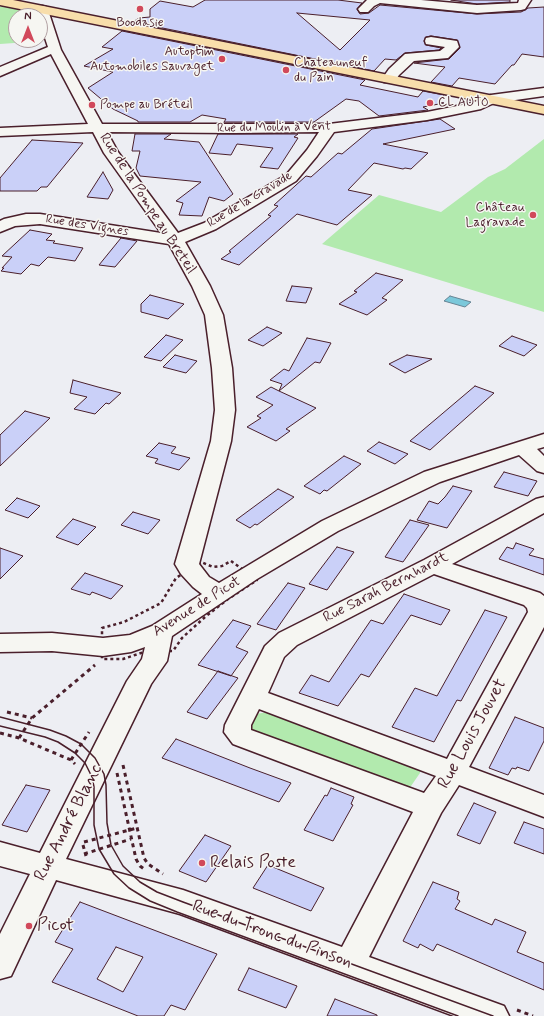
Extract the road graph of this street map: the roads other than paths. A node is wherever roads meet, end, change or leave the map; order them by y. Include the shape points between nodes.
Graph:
1 (377, 0) edge
2 (383, 0) edge
3 (525, 0) edge
4 (0, 2) edge
5 (32, 8) edge
6 (364, 9) dead end
7 (48, 11) edge
8 (48, 28) edge
9 (431, 41) dead end
10 (55, 50) junction
11 (1, 71) edge
12 (389, 79) junction
13 (544, 92) edge
14 (491, 99) junction
15 (544, 110) edge
16 (97, 128) junction
17 (329, 128) junction
18 (0, 132) edge
19 (0, 227) edge
20 (175, 240) junction
21 (544, 440) edge
22 (522, 446) junction
23 (544, 467) edge
24 (544, 504) edge
25 (432, 565) junction
26 (213, 590) junction
27 (161, 634) junction
28 (52, 642) junction
29 (0, 643) edge
30 (131, 643) junction
31 (140, 681) junction
32 (253, 697) junction
33 (453, 772) junction
34 (544, 806) edge
35 (430, 807) junction
36 (0, 854) edge
37 (48, 866) junction
38 (349, 964) junction
39 (0, 966) edge
40 (493, 1016) edge

1 - 6 street
2 - 3 street via 477,15 521,6
4 - 5 main road
7 - 12 main road
8 - 10 street, Rue de la Pompe au Breteil
9 - 12 street via 452,44 452,47 443,55 410,57
10 - 11 street
10 - 16 street, Rue de la Pompe au Breteil
12 - 14 main road
13 - 14 street, Rue du Moulin à Vent
14 - 15 main road
14 - 17 street, Rue du Moulin à Vent via 476,106 440,114
16 - 17 street, Rue du Moulin à Vent
16 - 18 street, Rue du Moulin à Vent
16 - 20 street, Rue de la Pompe au Breteil via 111,153
17 - 20 street, Rue de la Gravade via 312,154 291,178 210,226
19 - 20 street, Rue des Vignes via 10,222 40,219
20 - 26 street, Rue de la Pompe au Breteil via 214,315 222,368 225,410 221,441 187,560 190,569 201,582
21 - 22 street, Avenue de Picot
22 - 23 street
22 - 26 street, Avenue de Picot via 432,477 330,526 249,574
24 - 25 street, Rue Sarah Bernhardt
25 - 32 street, Rue Sarah Bernhardt via 288,639 274,652
25 - 33 street, Rue Louis Jouvet via 532,599 539,605 540,612
26 - 27 street, Avenue de Picot
27 - 28 street, Avenue de Picot via 115,633
27 - 30 street, Avenue de Picot
27 - 31 street, Rue André Blanc via 154,662
28 - 29 street, Avenue de Picot
28 - 30 street, Avenue de Picot via 103,647
30 - 31 street
31 - 37 street, Rue André Blanc
32 - 33 street
32 - 35 street, Rue Sarah Bernhardt via 238,724 237,732 242,737
33 - 34 street
33 - 35 street, Rue Louis Jouvet
35 - 38 street, Rue Louis Jouvet
36 - 37 street, Rue du Tronc du Pinson
37 - 38 street, Rue du Tronc du Pinson via 183,902
37 - 39 street, Rue André Blanc
38 - 40 street, Rue du Tronc du Pinson

